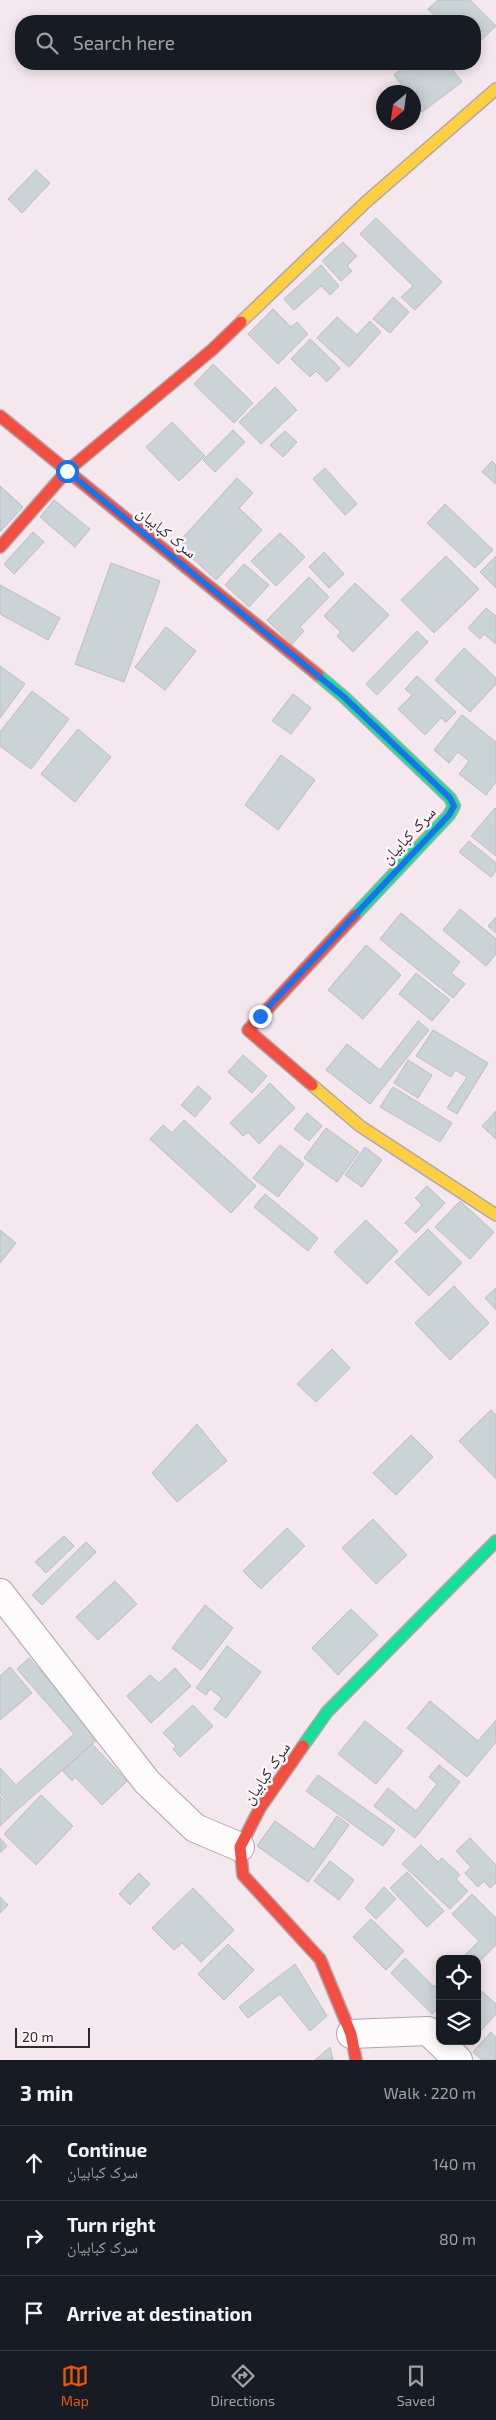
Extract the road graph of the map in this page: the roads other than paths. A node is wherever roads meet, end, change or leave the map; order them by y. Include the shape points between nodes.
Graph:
1 (496, 89) edge
2 (0, 416) edge
3 (67, 471) junction
4 (0, 547) edge
5 (496, 1215) edge
6 (496, 1541) edge
7 (0, 1593) edge
8 (240, 1847) junction
9 (353, 2047) edge
10 (458, 2060) edge

1 - 3 street via 366,202 213,350
2 - 3 street, سرک کبابیان
3 - 4 street
3 - 5 street, سرک کبابیان via 344,697 450,798 454,806 449,815 248,1030 360,1126
6 - 8 street, سرک کبابیان via 327,1712 260,1808
7 - 8 street via 147,1782 195,1828
8 - 9 street via 243,1875 320,1959
9 - 10 street via 428,2031

